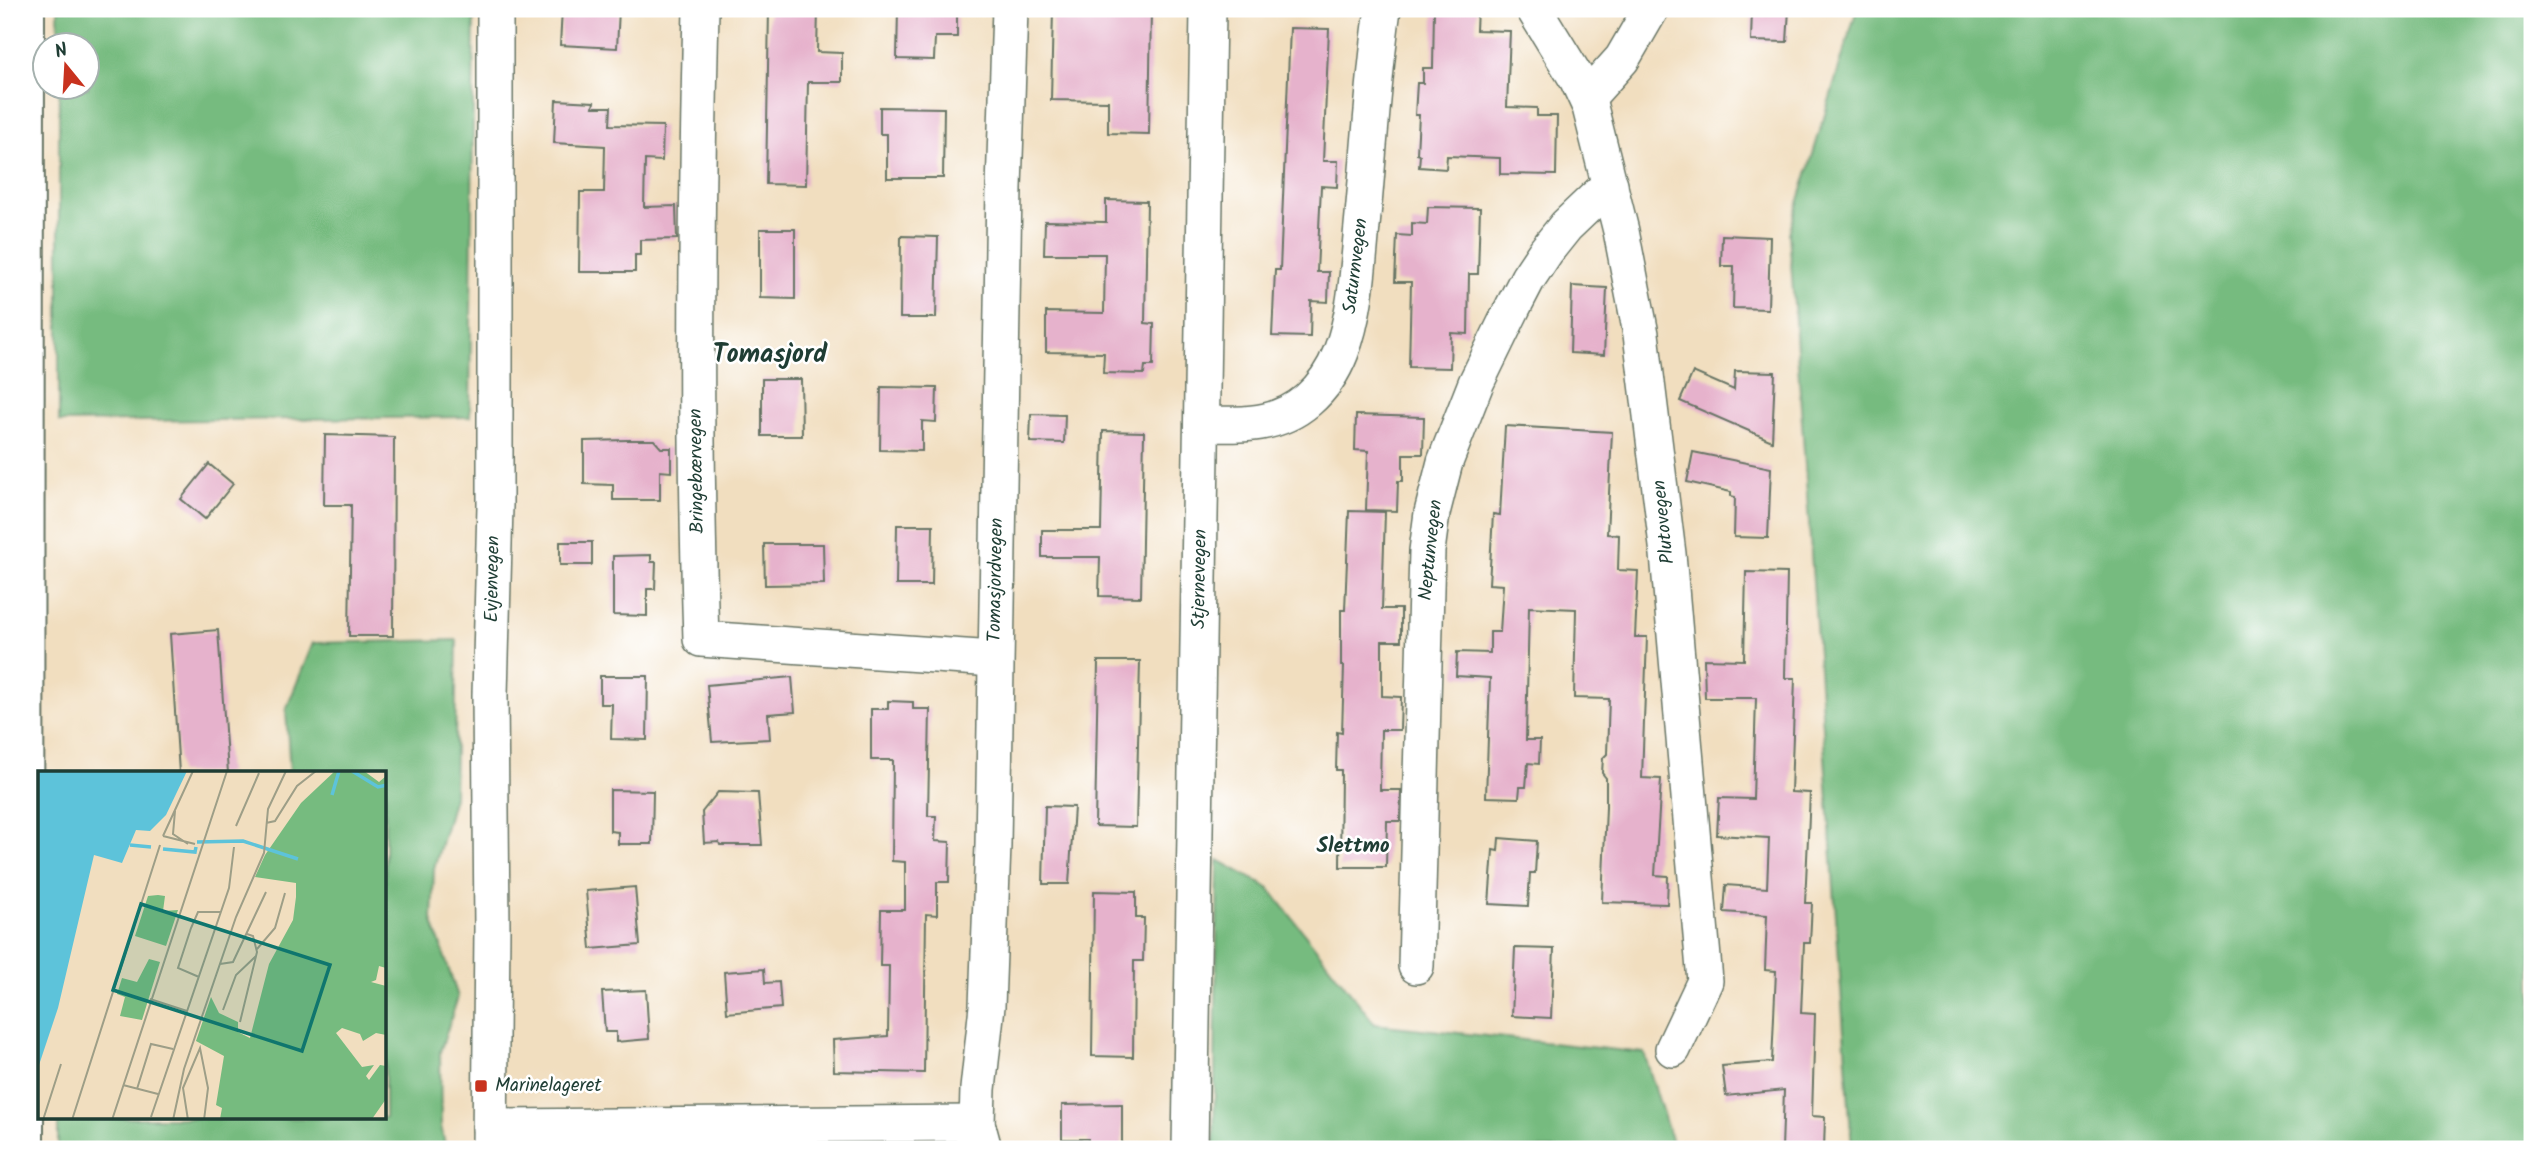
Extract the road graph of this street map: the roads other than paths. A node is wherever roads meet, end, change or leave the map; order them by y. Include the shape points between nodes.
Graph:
1 (25, 9) edge
2 (495, 9) edge
3 (701, 9) edge
4 (1010, 9) edge
5 (1208, 9) edge
6 (1383, 9) edge
7 (1534, 9) edge
8 (1651, 9) edge
9 (1587, 98) junction
10 (1610, 184) junction
11 (1202, 424) junction
12 (994, 659) junction
13 (1416, 966) dead end
14 (1673, 1049) dead end
15 (981, 1136) edge
16 (672, 1137) edge
17 (490, 1138) edge
18 (24, 1149) edge
19 (1190, 1149) edge

1 - 18 highway
2 - 17 street, Evjenvegen
3 - 12 street, Bringebærvegen via 695,374 701,639
4 - 12 street, Tomasjordvegen
5 - 11 street, Stjernevegen
6 - 11 street, Saturnvegen via 1359,260 1341,354 1323,384 1289,413 1246,425
7 - 9 street, Plutovegen
8 - 9 street via 1622,59
9 - 10 street, Plutovegen
10 - 13 street, Neptunvegen via 1566,226 1528,278 1476,383 1437,487 1427,551
10 - 14 street, Plutovegen via 1635,293 1662,492 1705,981
11 - 19 street, Stjernevegen
12 - 15 street, Tomasjordvegen via 993,852 987,1006 978,1089
15 - 16 street
16 - 17 street

